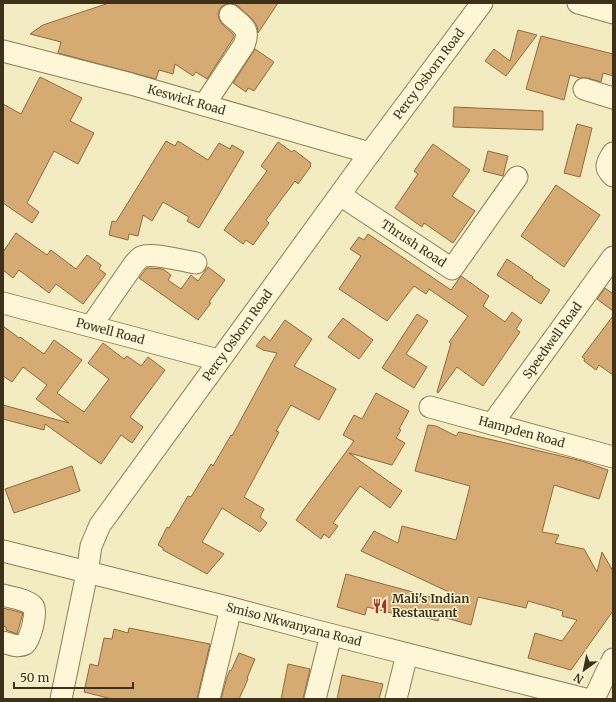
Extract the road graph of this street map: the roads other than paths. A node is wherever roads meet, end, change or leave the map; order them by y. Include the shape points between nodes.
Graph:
1 (482, 3) edge
2 (578, 3) edge
3 (613, 13) edge
4 (230, 15) dead end
5 (3, 51) edge
6 (584, 89) dead end
7 (613, 98) edge
8 (204, 105) junction
9 (370, 153) junction
10 (613, 153) edge
11 (613, 176) edge
12 (517, 177) dead end
13 (340, 195) junction
14 (613, 257) edge
15 (196, 263) dead end
16 (3, 303) edge
17 (91, 326) junction
18 (218, 360) junction
19 (430, 407) dead end
20 (492, 424) junction
21 (613, 456) edge
22 (3, 551) edge
23 (87, 573) junction
24 (3, 595) edge
25 (231, 608) junction
26 (331, 635) junction
27 (3, 642) edge
28 (407, 654) junction
29 (613, 659) edge
30 (61, 699) edge
31 (209, 699) edge
32 (315, 699) edge
33 (396, 699) edge
34 (585, 699) edge
35 (594, 699) edge

1 - 9 street, Percy Osborn Road
2 - 3 street
4 - 8 street via 245,29 247,36 244,45
5 - 8 street, Keswick Road
6 - 7 street
8 - 9 street, Keswick Road
9 - 13 street, Percy Osborn Road
10 - 11 street via 607,170
12 - 13 street, Thrush Road via 452,269
13 - 18 street, Percy Osborn Road
14 - 20 street, Speedwell Road
15 - 17 street via 156,256 140,258
16 - 17 street, Powell Road
17 - 18 street, Powell Road
18 - 23 street, Percy Osborn Road via 100,526 92,546
19 - 20 street, Hampden Road
20 - 21 street, Hampden Road
22 - 23 street, Smiso Nkwanyana Road
23 - 25 street, Smiso Nkwanyana Road
23 - 30 street, Percy Osborn Road
24 - 27 street via 31,604 35,608 26,643 16,646
25 - 26 street, Smiso Nkwanyana Road
25 - 31 street
26 - 28 street, Smiso Nkwanyana Road
26 - 32 street
28 - 33 street
28 - 34 street, Smiso Nkwanyana Road
29 - 35 street

